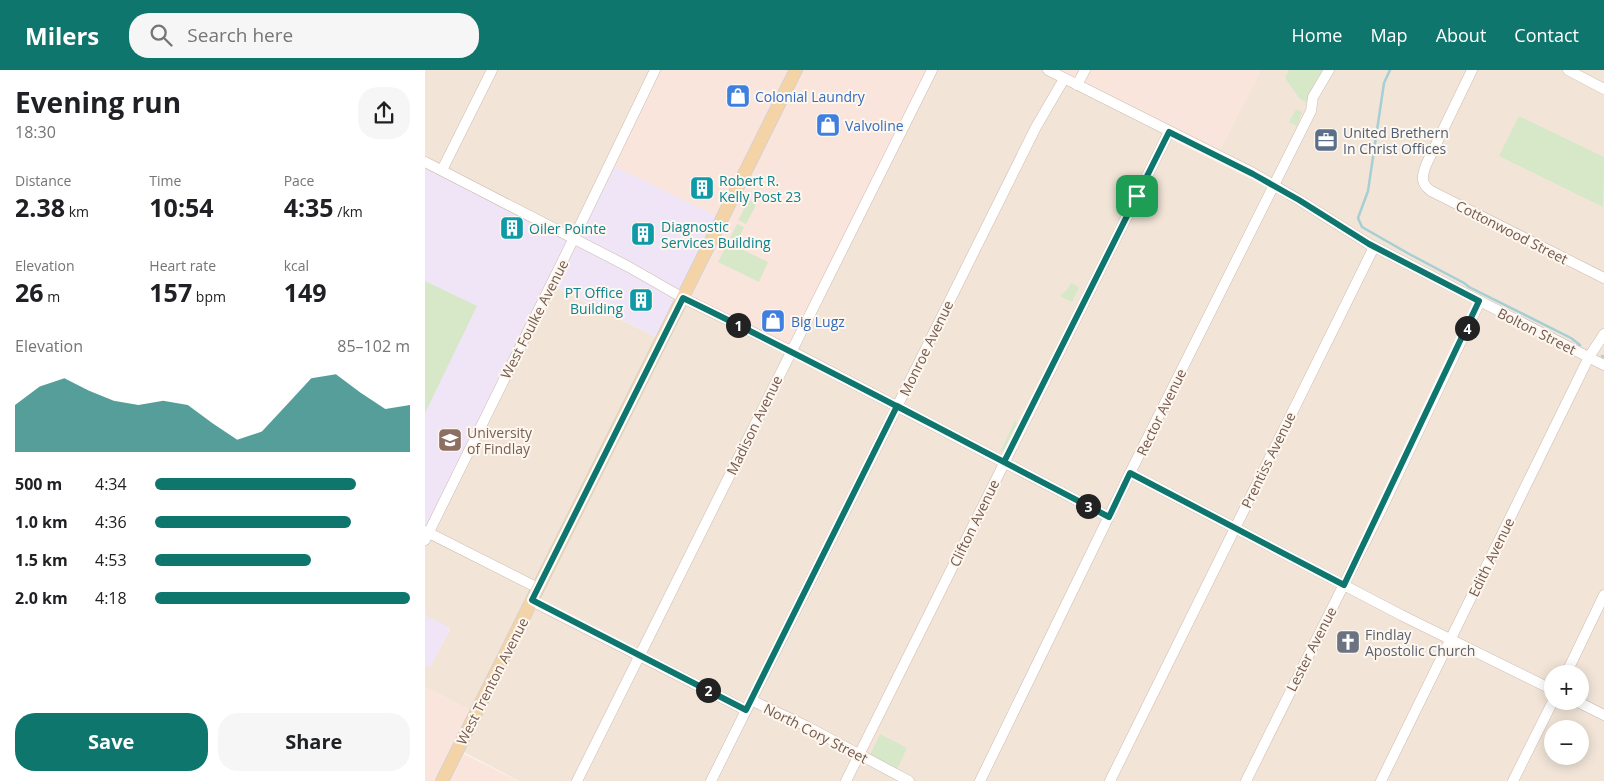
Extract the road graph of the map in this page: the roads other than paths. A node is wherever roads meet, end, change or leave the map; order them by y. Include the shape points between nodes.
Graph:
1 (492, 70) edge
2 (655, 70) edge
3 (796, 70) edge
4 (932, 70) edge
5 (1048, 70) edge
6 (1085, 70) edge
7 (1329, 70) edge
8 (1472, 70) edge
9 (1568, 70) edge
10 (1064, 78) junction
11 (1077, 85) junction
12 (1604, 89) edge
13 (1169, 132) junction
14 (425, 162) edge
15 (442, 170) junction
16 (1274, 186) junction
17 (574, 239) junction
18 (1374, 247) junction
19 (1604, 278) edge
20 (683, 298) junction
21 (1479, 301) junction
22 (1604, 334) edge
23 (791, 351) junction
24 (1589, 357) junction
25 (1604, 365) edge
26 (897, 406) junction
27 (1004, 462) junction
28 (1130, 473) junction
29 (1109, 517) junction
30 (1235, 527) junction
31 (426, 535) edge
32 (1344, 585) junction
33 (538, 588) junction
34 (1604, 595) edge
35 (532, 600) junction
36 (1450, 639) junction
37 (639, 655) junction
38 (1570, 665) edge
39 (1544, 686) edge
40 (751, 700) junction
41 (1589, 708) edge
42 (746, 710) junction
43 (1548, 710) edge
44 (1604, 715) edge
45 (859, 755) junction
46 (442, 781) edge
47 (577, 781) edge
48 (711, 781) edge
49 (846, 781) edge
50 (909, 781) edge
51 (980, 781) edge
52 (1110, 781) edge
53 (1246, 781) edge
54 (1381, 781) edge
55 (1513, 781) edge

1 - 15 street
2 - 17 street, West Foulke Avenue
3 - 20 main road, West Trenton Avenue
4 - 23 street, Madison Avenue
5 - 10 street, Bolton Street
6 - 11 street
7 - 16 street, Rector Avenue via 1313,97 1311,111
8 - 19 street, Cottonwood Street via 1426,165 1423,182 1431,190
9 - 12 street
10 - 11 street, Bolton Street
10 - 26 street, Monroe Avenue via 1036,127
11 - 13 street, Bolton Street
13 - 16 street, Bolton Street
13 - 27 street, Clifton Avenue
14 - 15 street
15 - 17 street
16 - 18 street, Bolton Street
16 - 28 street, Rector Avenue
17 - 20 street
17 - 31 street, West Foulke Avenue
18 - 21 street, Bolton Street
18 - 30 street, Prentiss Avenue
20 - 23 street
20 - 33 main road, West Trenton Avenue
21 - 24 street, Bolton Street
21 - 32 street, Lester Avenue
22 - 24 street, Edith Avenue
23 - 26 street
23 - 37 street, Madison Avenue
24 - 25 street, Bolton Street
24 - 36 street, Edith Avenue
26 - 27 street
26 - 40 street, Monroe Avenue
27 - 29 street
27 - 45 street, Clifton Avenue
28 - 29 street, Rector Avenue
28 - 30 street
29 - 51 street, Rector Avenue
30 - 32 street
30 - 52 street, Prentiss Avenue
31 - 33 street
32 - 36 street
32 - 53 street, Lester Avenue
33 - 35 main road, West Trenton Avenue
34 - 38 street
35 - 37 street, North Cory Street
35 - 46 main road, West Trenton Avenue
36 - 39 street
36 - 54 street, Edith Avenue
37 - 42 street, North Cory Street
37 - 47 street, Madison Avenue
40 - 42 street, Monroe Avenue
40 - 45 street, North Cory Street
41 - 44 street
42 - 48 street, Monroe Avenue
43 - 55 street
45 - 49 street, Clifton Avenue
45 - 50 street, North Cory Street

